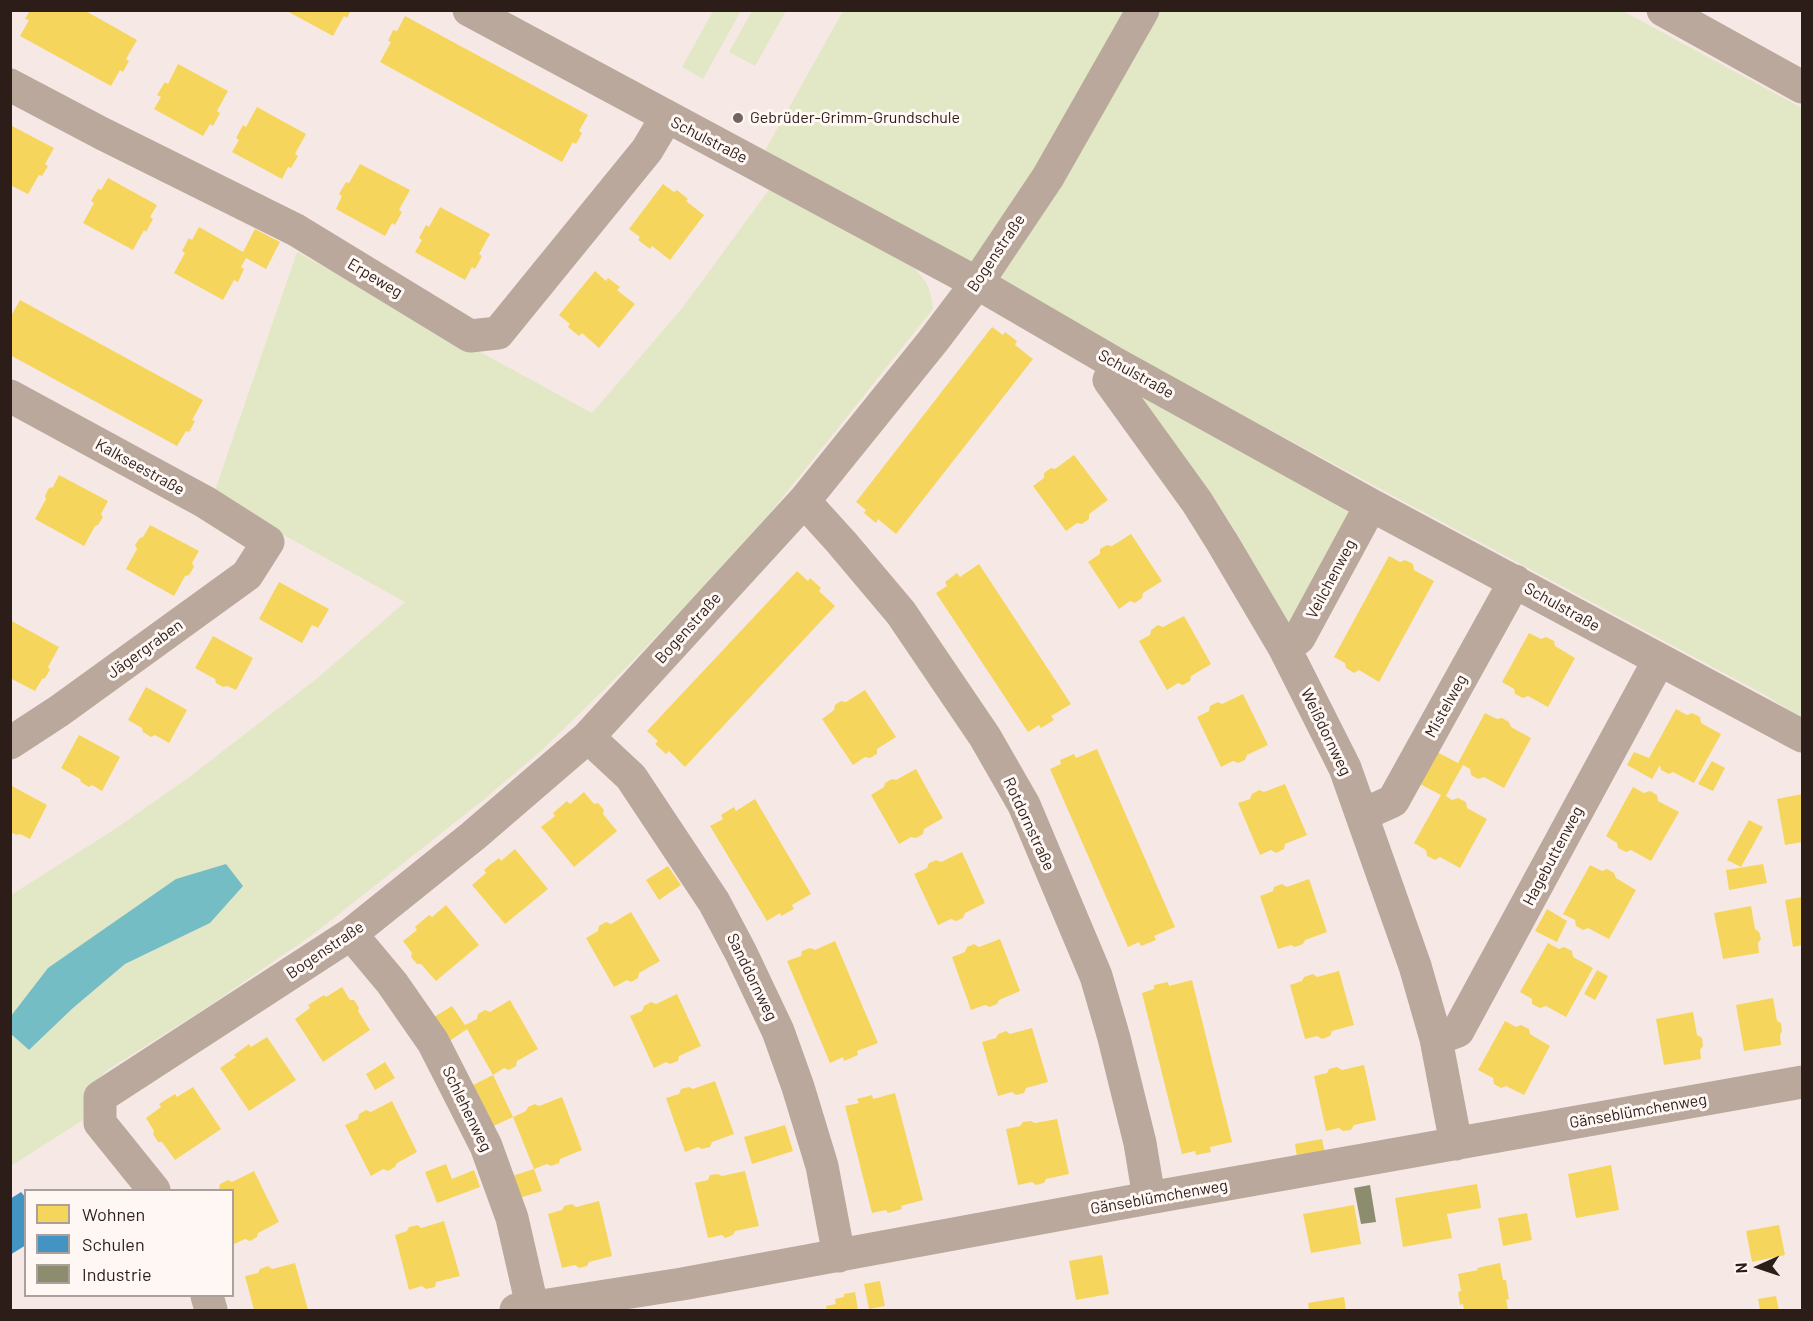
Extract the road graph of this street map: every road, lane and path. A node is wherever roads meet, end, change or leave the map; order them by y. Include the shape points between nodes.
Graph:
1 (469, 10) edge
2 (1143, 10) edge
3 (1663, 10) edge
4 (10, 85) edge
5 (1803, 87) edge
6 (666, 118) junction
7 (977, 283) junction
8 (1116, 364) junction
9 (10, 396) edge
10 (804, 501) junction
11 (1371, 505) junction
12 (268, 542) joint
13 (1515, 581) junction
14 (1284, 647) junction
15 (1659, 660) junction
16 (1803, 736) edge
17 (588, 737) junction
18 (11, 742) edge
19 (1362, 815) junction
20 (351, 934) junction
21 (1436, 1039) junction
22 (1803, 1082) edge
23 (1456, 1144) junction
24 (152, 1189) edge
25 (1149, 1198) junction
26 (839, 1256) junction
27 (527, 1310) edge

1 - 6 street, Schulstraße
2 - 7 street, Bogenstraße via 1048,177
3 - 5 street
4 - 6 street, Erpeweg via 296,230 470,336 498,333 647,150
6 - 7 street, Schulstraße
7 - 8 street, Schulstraße
7 - 10 street, Bogenstraße
8 - 11 street, Schulstraße
8 - 14 street, Weißdornweg via 1109,380 1197,502
9 - 12 street, Kalkseestraße via 204,502
10 - 17 street, Bogenstraße
10 - 25 street, Rotdornstraße via 901,613 985,737 1024,805 1095,976 1140,1143
11 - 13 street, Schulstraße
11 - 14 street, Veilchenweg via 1299,638
12 - 18 street, Jägergraben via 247,575
13 - 15 street, Schulstraße
13 - 19 street, Mistelweg via 1393,801
14 - 19 street, Weißdornweg via 1345,768
15 - 16 street, Schulstraße
15 - 21 street, Hagebuttenweg via 1458,1031
17 - 20 street, Bogenstraße
17 - 26 street, Sanddornweg via 631,777 714,902 741,953 778,1031 798,1087 822,1166
19 - 21 street, Weißdornweg
20 - 24 street, Bogenstraße via 100,1097 100,1124
20 - 27 street, Schlehenweg via 392,983 433,1042 486,1146 512,1218
21 - 23 street, Weißdornweg
22 - 23 street, Gänseblümchenweg
23 - 25 street, Gänseblümchenweg
25 - 26 street, Gänseblümchenweg
26 - 27 street, Gänseblümchenweg

